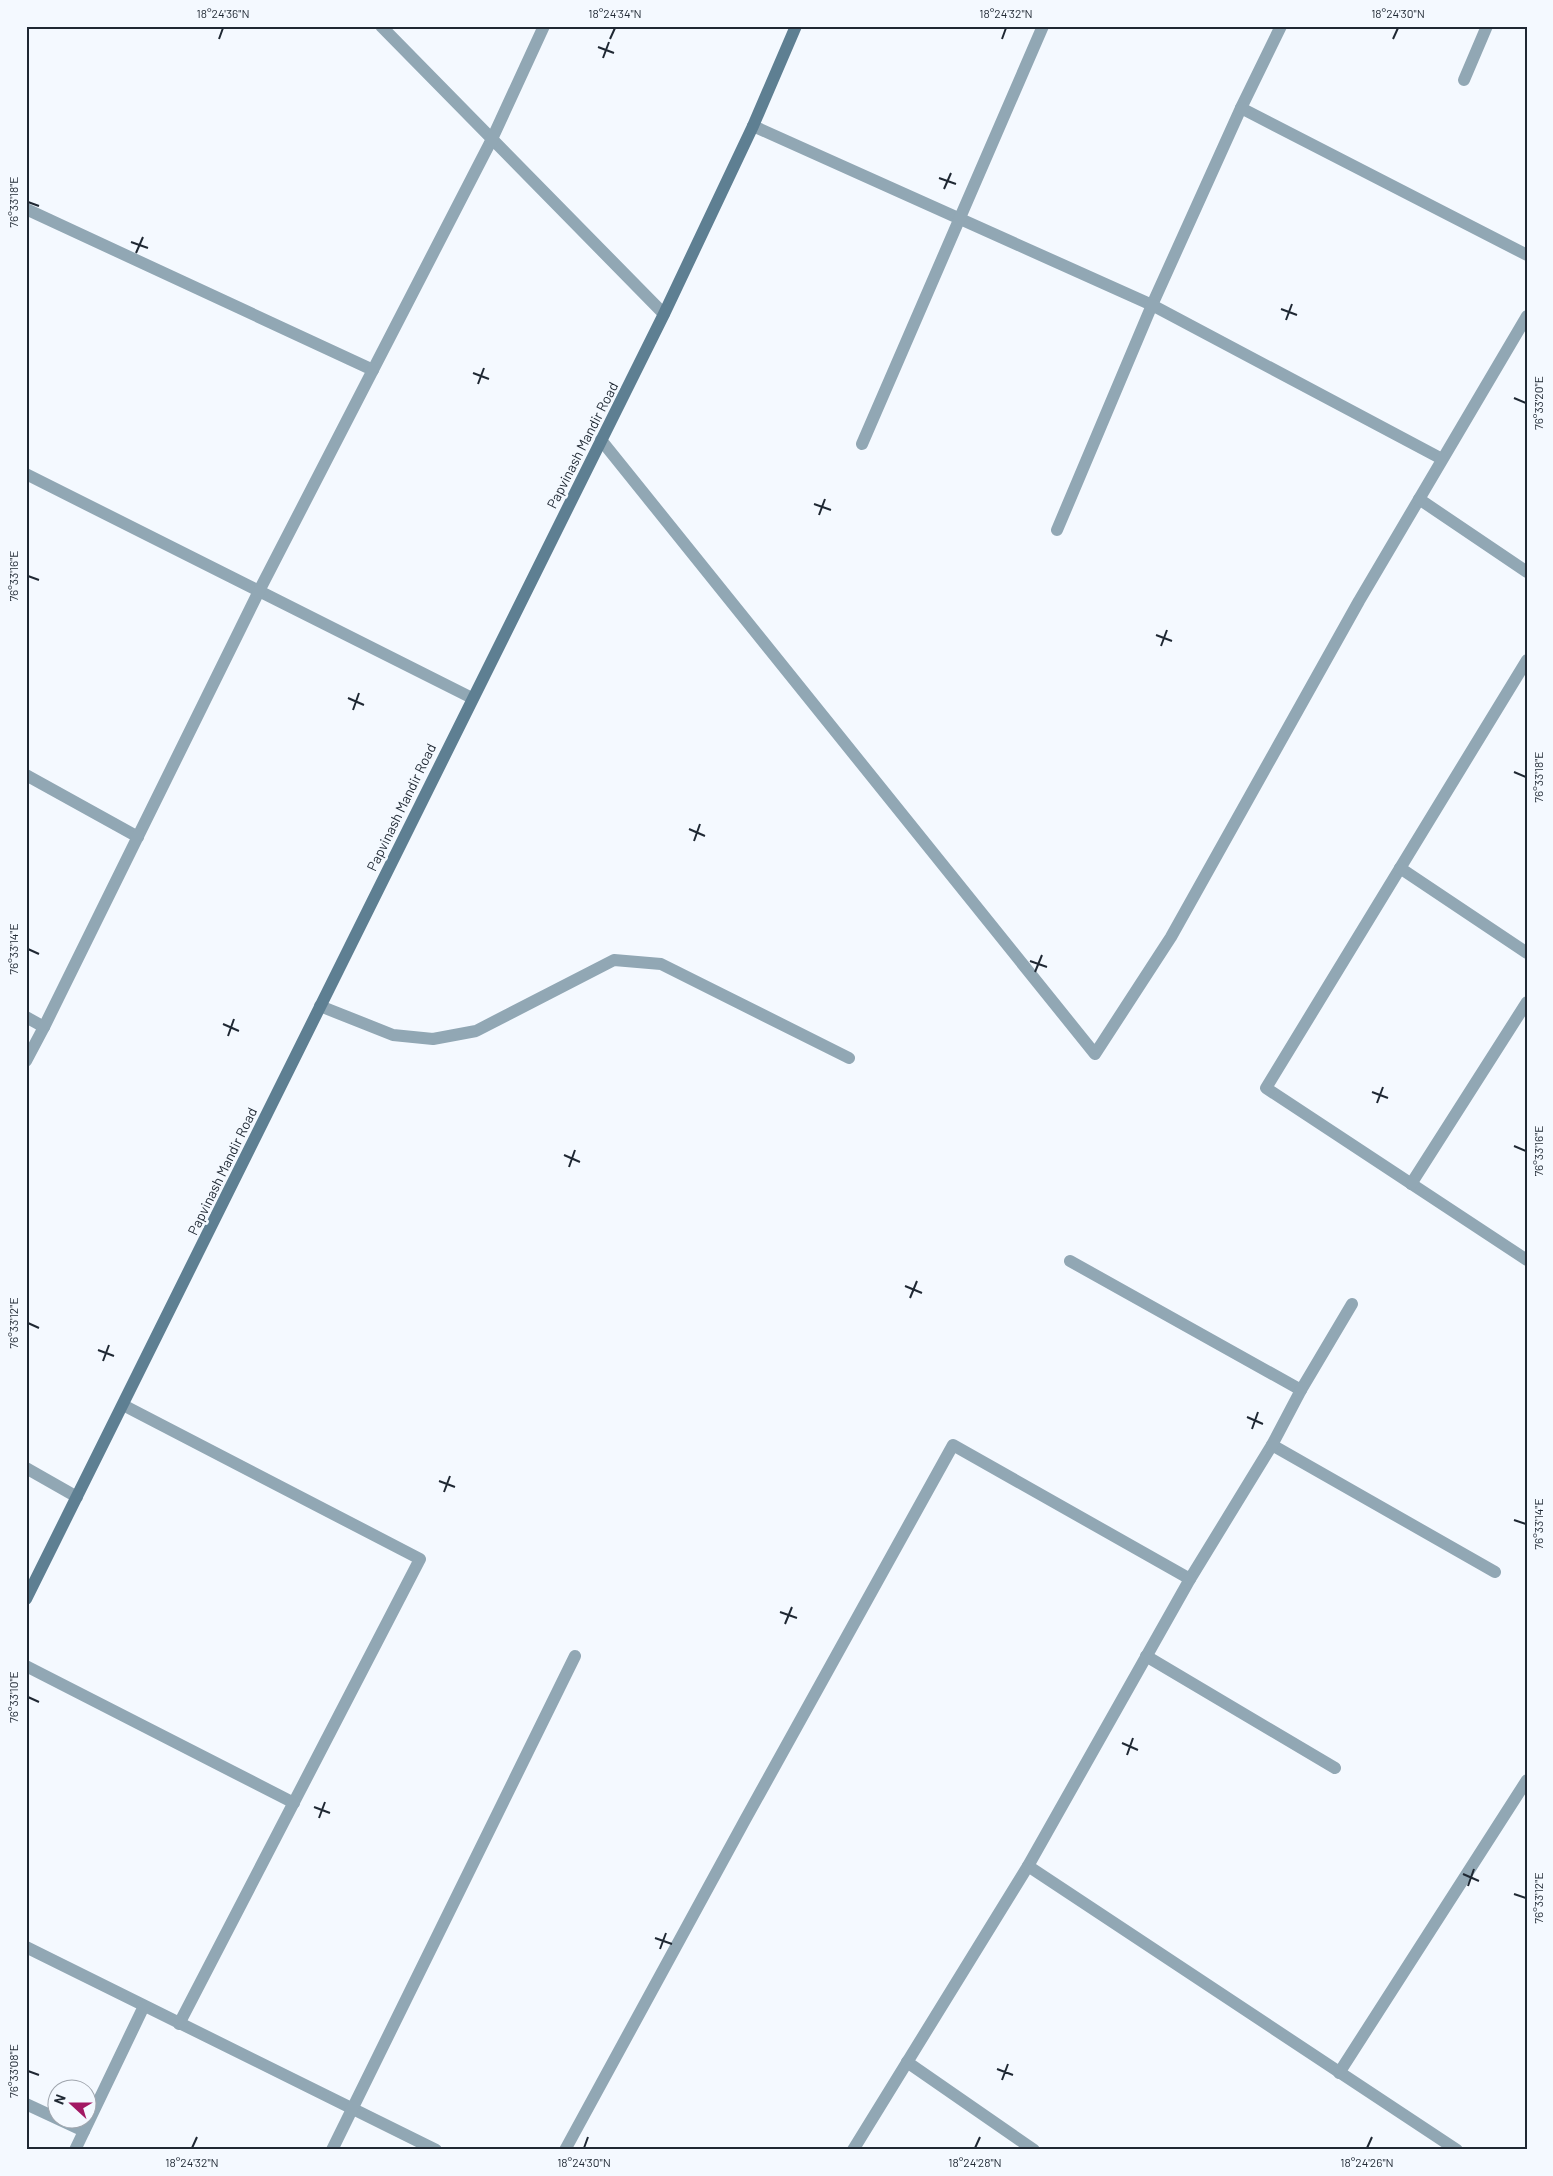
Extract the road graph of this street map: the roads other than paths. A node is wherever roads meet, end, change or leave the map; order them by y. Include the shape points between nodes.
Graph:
1 (381, 26) edge
2 (544, 26) edge
3 (796, 26) edge
4 (1043, 26) edge
5 (1281, 26) edge
6 (1487, 26) edge
7 (1464, 80) dead end
8 (1241, 108) junction
9 (753, 126) junction
10 (492, 139) junction
11 (26, 209) edge
12 (959, 219) junction
13 (1527, 255) edge
14 (1152, 305) junction
15 (664, 314) junction
16 (1527, 316) edge
17 (373, 370) junction
18 (601, 440) junction
19 (862, 444) dead end
20 (1442, 459) junction
21 (26, 474) edge
22 (1419, 500) junction
23 (1056, 530) dead end
24 (1527, 572) edge
25 (259, 591) junction
26 (1527, 660) edge
27 (472, 698) junction
28 (26, 775) edge
29 (138, 838) junction
30 (1400, 868) junction
31 (1527, 953) edge
32 (1527, 1002) edge
33 (320, 1006) junction
34 (26, 1017) edge
35 (44, 1028) junction
36 (849, 1058) dead end
37 (26, 1061) edge
38 (1411, 1184) junction
39 (1527, 1260) edge
40 (1070, 1261) dead end
41 (1352, 1304) dead end
42 (1301, 1390) junction
43 (123, 1404) junction
44 (1272, 1445) junction
45 (26, 1468) edge
46 (77, 1497) junction
47 (1496, 1572) dead end
48 (1190, 1579) junction
49 (26, 1599) edge
50 (575, 1656) dead end
51 (1146, 1656) junction
52 (26, 1666) edge
53 (1335, 1768) dead end
54 (1527, 1780) edge
55 (294, 1803) junction
56 (1028, 1866) junction
57 (26, 1947) edge
58 (144, 2006) junction
59 (179, 2024) junction
60 (907, 2062) junction
61 (1339, 2073) junction
62 (26, 2104) edge
63 (353, 2108) junction
64 (84, 2130) junction
65 (75, 2150) edge
66 (332, 2150) edge
67 (436, 2150) edge
68 (566, 2150) edge
69 (852, 2150) edge
70 (1034, 2150) edge
71 (1457, 2150) edge

1 - 10 street
2 - 10 street
3 - 9 street, Papvinash Mandir Road
4 - 12 street
5 - 8 street
6 - 7 street
8 - 13 street
8 - 14 street
9 - 12 street
9 - 15 street, Papvinash Mandir Road
10 - 15 street
10 - 17 street
11 - 17 street
12 - 14 street
12 - 19 street
14 - 20 street
14 - 23 street
15 - 18 street, Papvinash Mandir Road
16 - 20 street
17 - 25 street
18 - 22 street via 1095,1054 1170,936
18 - 27 street, Papvinash Mandir Road
20 - 22 street
21 - 25 street
22 - 24 street
25 - 27 street
25 - 29 street
26 - 30 street
27 - 33 street, Papvinash Mandir Road
28 - 29 street
29 - 35 street
30 - 31 street
30 - 38 street via 1266,1088
32 - 38 street
33 - 36 street via 393,1034 433,1039 476,1031 614,960 661,964
33 - 43 street, Papvinash Mandir Road
34 - 35 street
35 - 37 street
38 - 39 street
40 - 42 street
41 - 42 street
42 - 44 street
43 - 46 street, Papvinash Mandir Road
43 - 55 street via 420,1560
44 - 47 street
44 - 48 street
45 - 46 street
46 - 49 street, Papvinash Mandir Road
48 - 51 street
48 - 68 street via 953,1444
50 - 63 street
51 - 53 street
51 - 56 street
52 - 55 street
54 - 61 street
55 - 59 street
56 - 60 street
56 - 61 street
57 - 58 street
58 - 59 street
58 - 64 street
59 - 63 street
60 - 69 street
60 - 70 street
61 - 71 street
62 - 64 street
63 - 66 street
63 - 67 street
64 - 65 street

